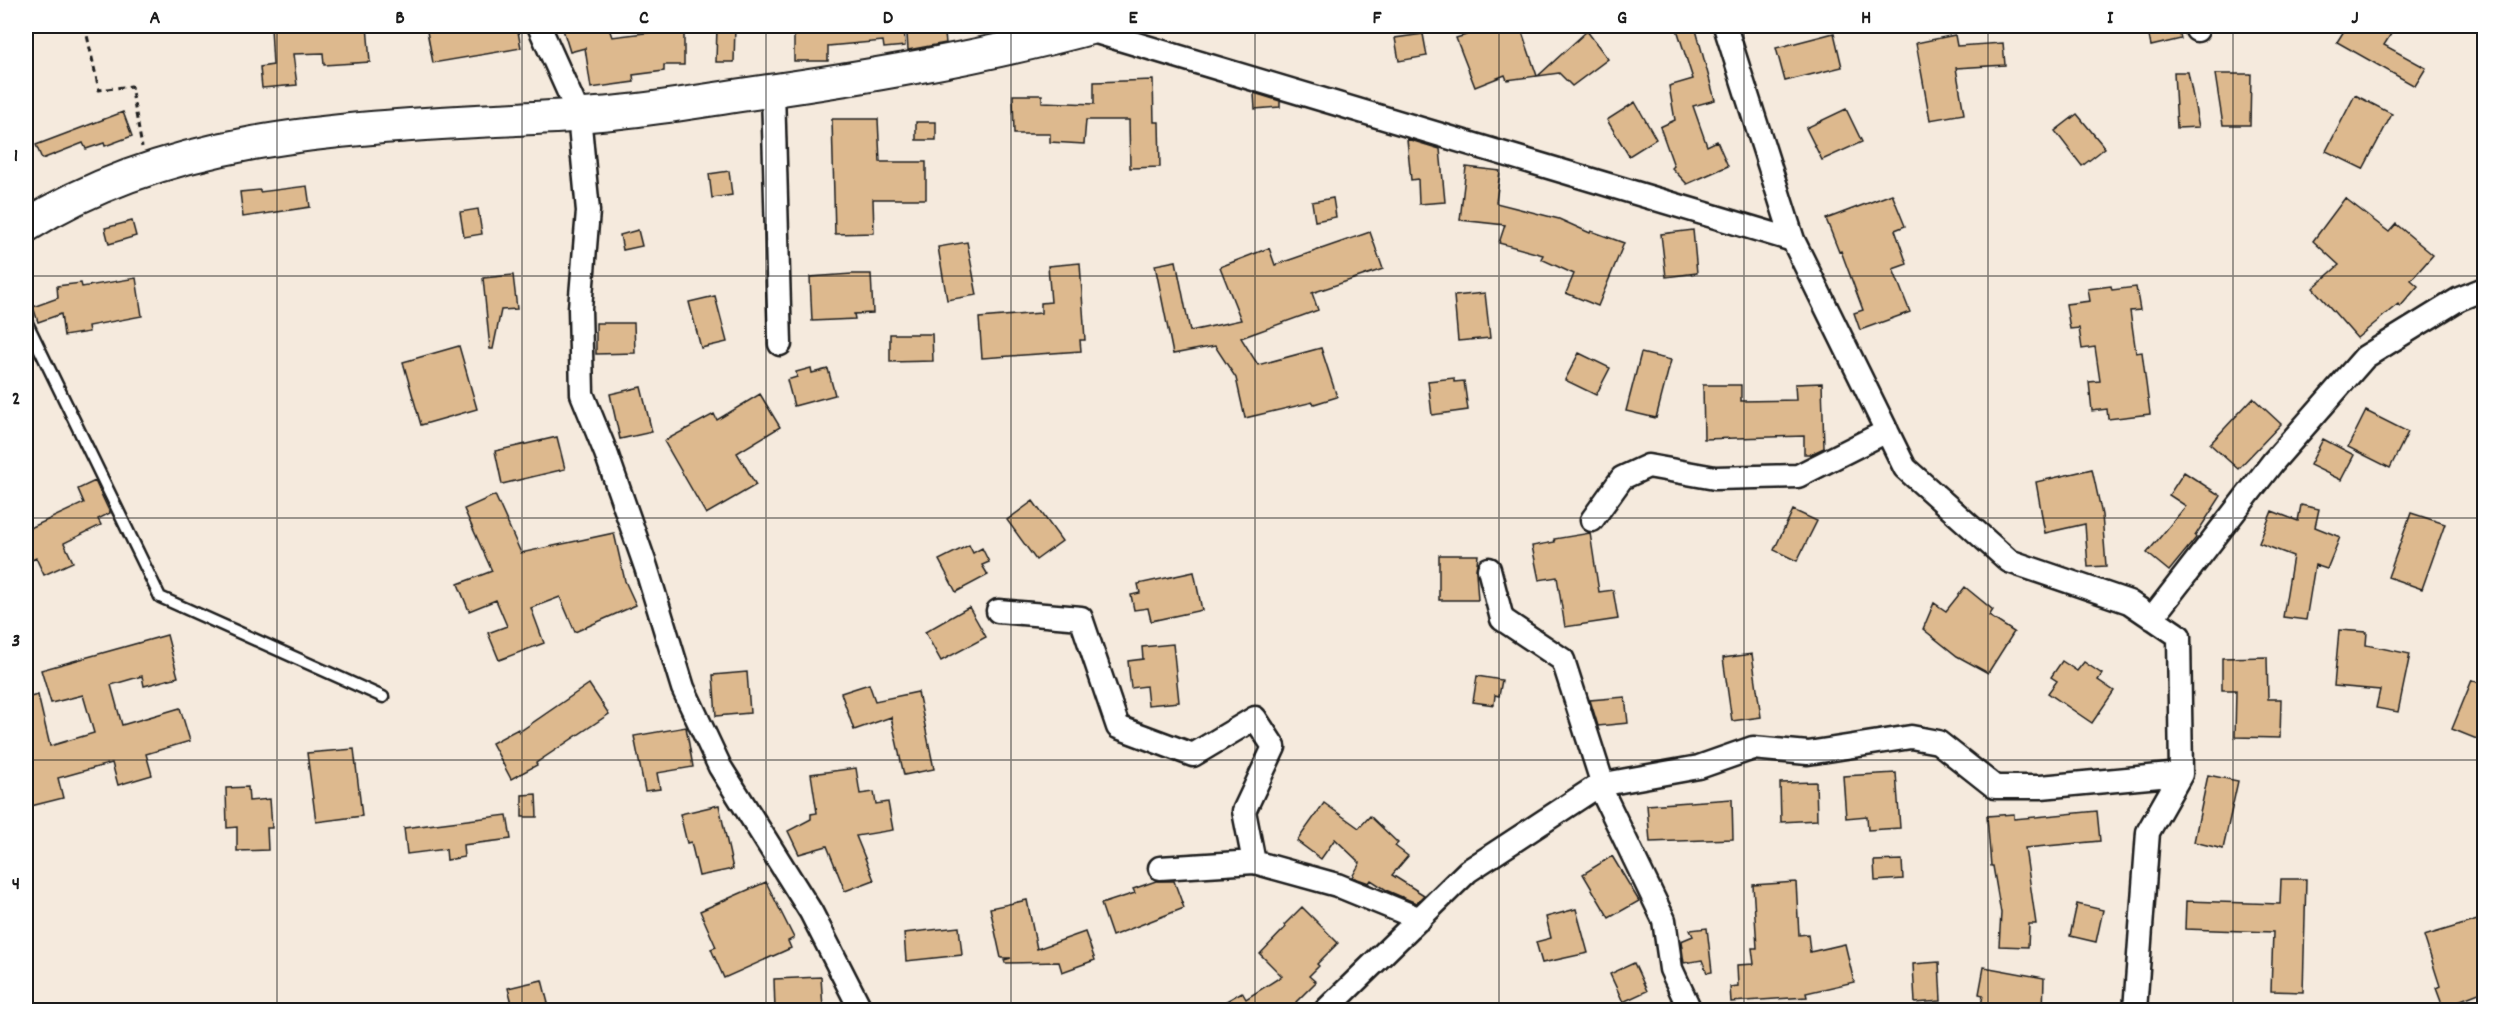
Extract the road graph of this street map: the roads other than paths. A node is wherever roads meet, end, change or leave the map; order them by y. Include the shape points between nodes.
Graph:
1 (539, 26) edge
2 (1725, 26) edge
3 (1092, 27) edge
4 (773, 91) junction
5 (579, 115) junction
6 (26, 226) edge
7 (1793, 240) junction
8 (2484, 289) edge
9 (26, 321) edge
10 (780, 344) dead end
11 (1887, 431) junction
12 (1592, 520) dead end
13 (1489, 569) dead end
14 (998, 611) dead end
15 (2152, 618) junction
16 (383, 697) dead end
17 (2181, 774) junction
18 (1601, 785) junction
19 (1254, 862) junction
20 (1160, 868) dead end
21 (1420, 919) junction
22 (861, 1011) edge
23 (1326, 1011) edge
24 (1690, 1011) edge
25 (2135, 1011) edge

1 - 5 street
2 - 7 street
3 - 4 main road via 842,81
3 - 7 street
4 - 5 main road
4 - 10 street
5 - 6 main road via 397,126 262,140 164,162 57,206
5 - 22 street via 588,211 580,308 582,394 606,453 688,698 720,767 812,912
7 - 11 street
8 - 15 street via 2459,299 2365,357 2273,462
9 - 16 lane via 160,597
11 - 12 street via 1798,476 1715,478 1648,466 1622,478
11 - 15 street via 1905,468 2009,561 2129,602
13 - 18 street via 1502,620 1563,660
14 - 19 street via 1081,618 1118,727 1193,755 1255,718 1274,747 1244,811
15 - 17 street via 2179,636
17 - 18 street via 2041,787 1995,787 1938,742 1911,737 1808,753 1753,748 1699,767
17 - 25 street via 2148,832
18 - 21 street via 1468,871
18 - 24 street via 1664,920 1671,969
19 - 20 street
19 - 21 street via 1337,885
21 - 23 street

